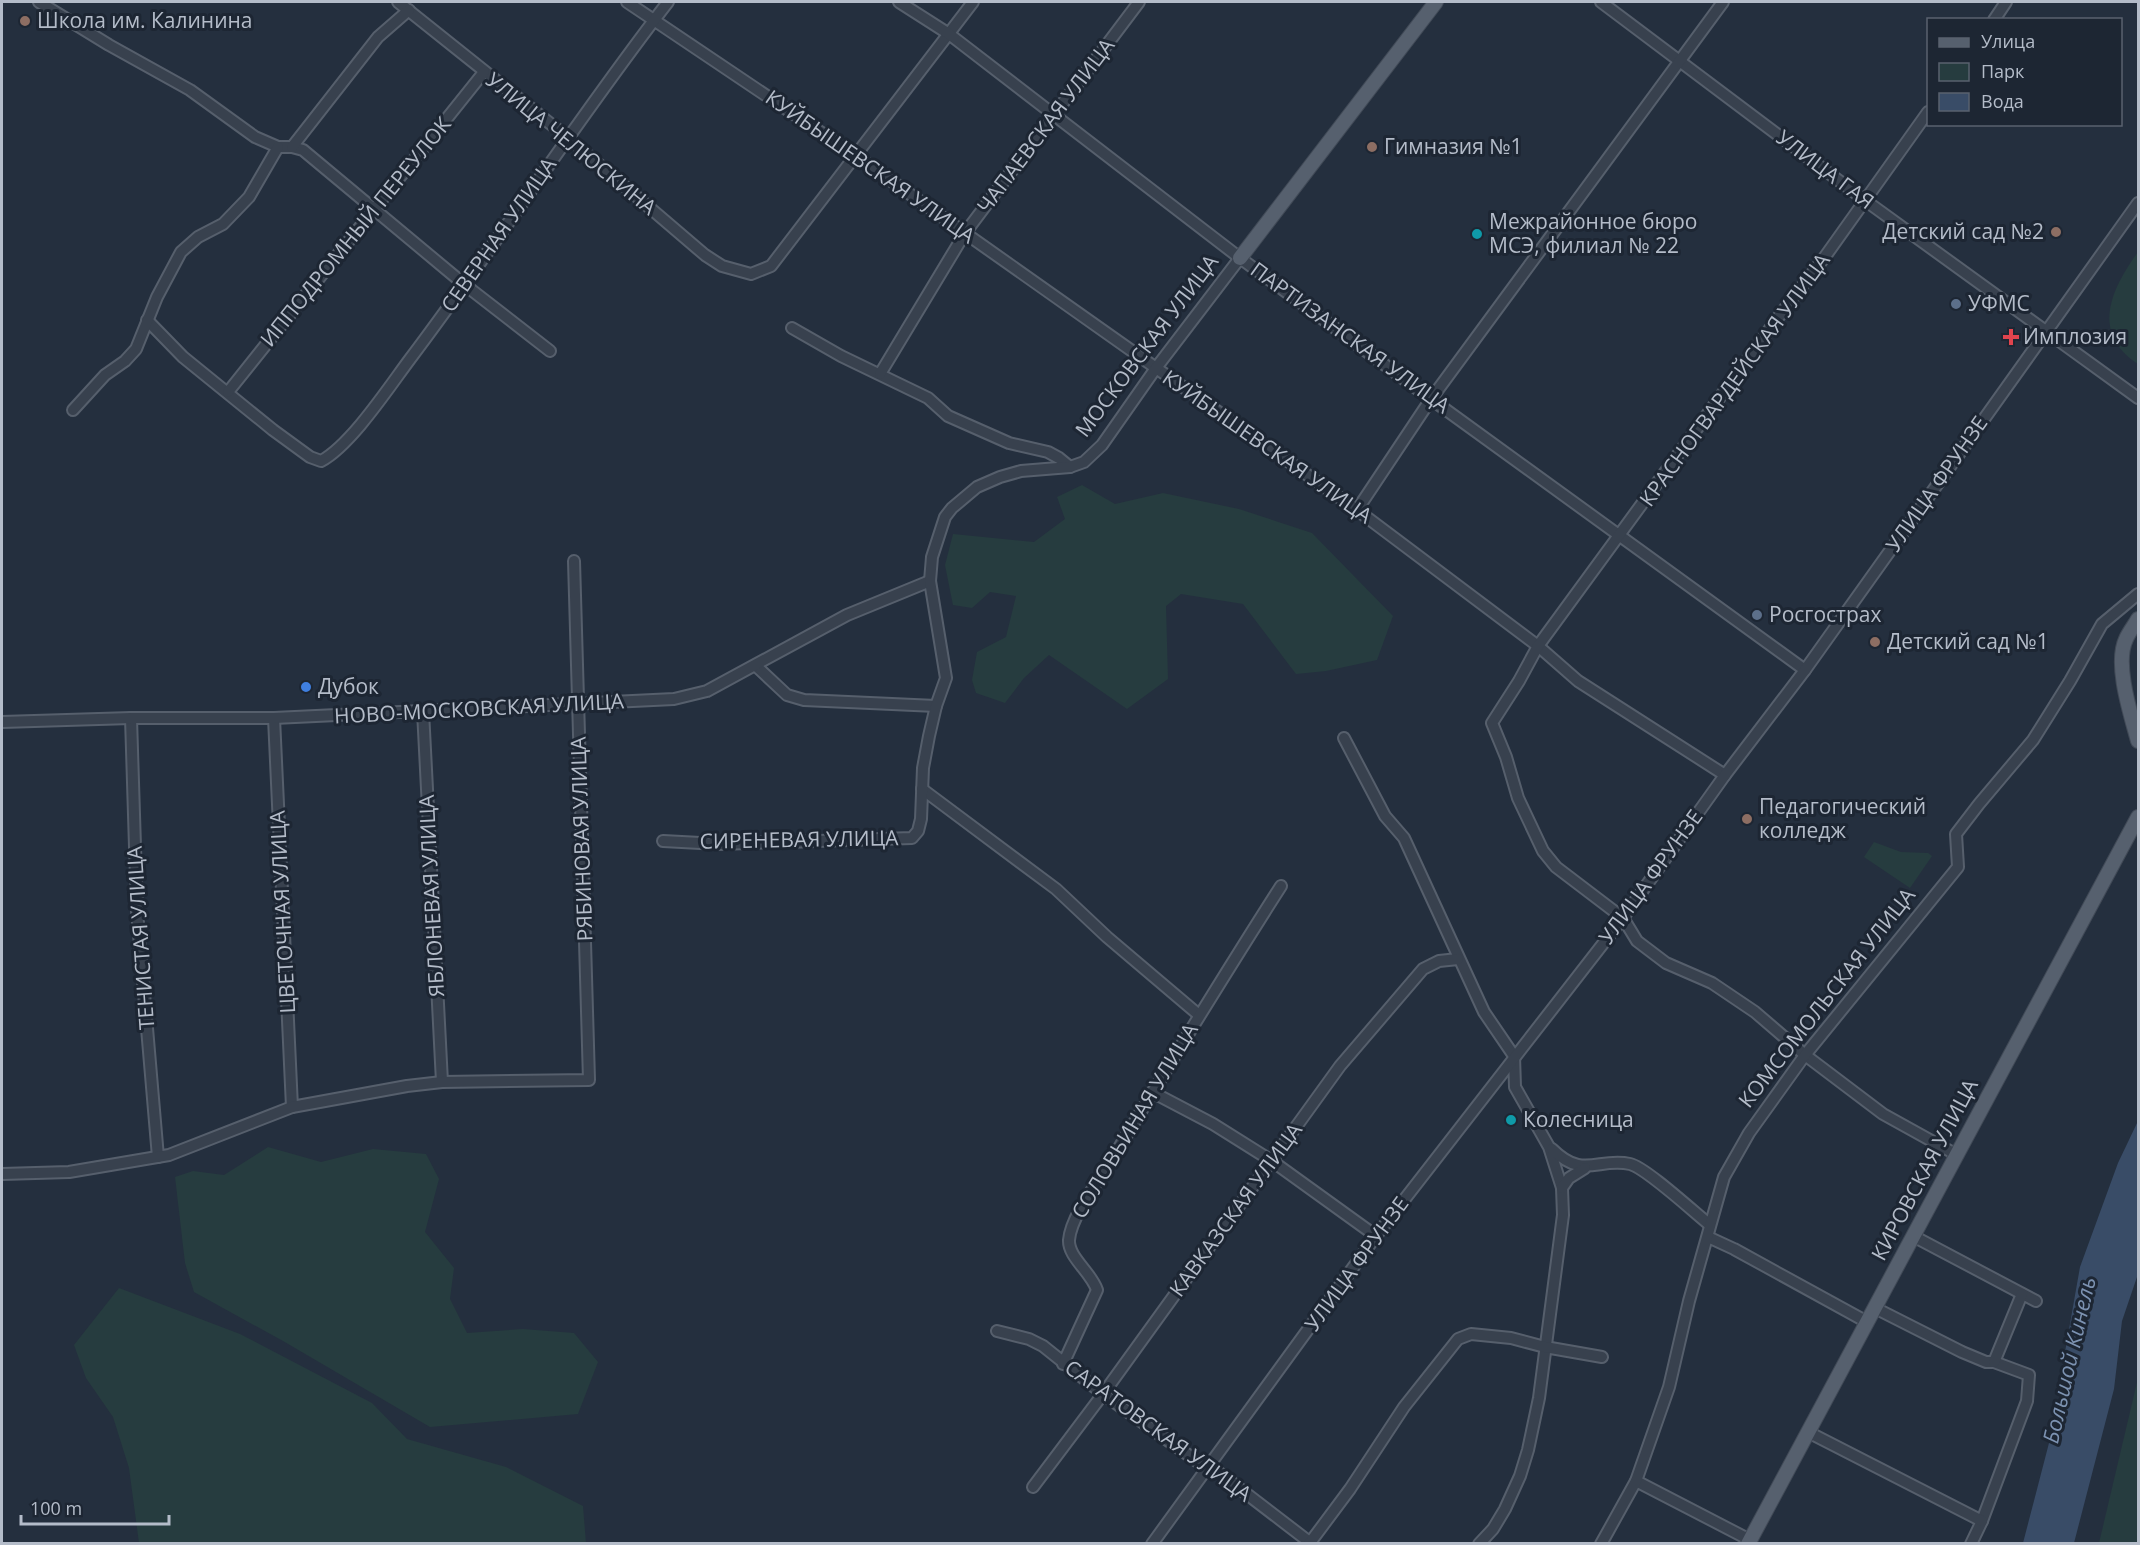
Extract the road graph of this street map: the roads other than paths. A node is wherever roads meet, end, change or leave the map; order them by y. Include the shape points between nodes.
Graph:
1 (39, 2) edge
2 (398, 2) edge
3 (627, 2) edge
4 (668, 2) edge
5 (899, 2) edge
6 (973, 2) edge
7 (1139, 2) edge
8 (1436, 2) edge
9 (1601, 2) edge
10 (1723, 2) edge
11 (2006, 2) edge
12 (409, 10) junction
13 (1995, 18) edge
14 (654, 20) junction
15 (949, 33) junction
16 (1680, 62) junction
17 (484, 72) junction
18 (1055, 113) junction
19 (1927, 115) edge
20 (567, 137) junction
21 (278, 147) junction
22 (292, 147) junction
23 (856, 156) junction
24 (1866, 201) junction
25 (2139, 203) edge
26 (374, 210) junction
27 (965, 233) junction
28 (1240, 258) junction
29 (465, 285) junction
30 (147, 320) junction
31 (792, 328) dead end
32 (2046, 331) junction
33 (550, 351) dead end
34 (1156, 369) junction
35 (880, 374) junction
36 (228, 392) junction
37 (2139, 398) edge
38 (1431, 399) junction
39 (73, 410) dead end
40 (1070, 467) junction
41 (1357, 510) junction
42 (1620, 535) junction
43 (574, 561) dead end
44 (930, 581) junction
45 (2139, 594) edge
46 (2139, 619) edge
47 (1538, 646) junction
48 (756, 666) junction
49 (1805, 670) junction
50 (946, 678) joint
51 (577, 704) junction
52 (936, 706) junction
53 (423, 711) junction
54 (131, 718) junction
55 (274, 718) junction
56 (2, 722) edge
57 (1344, 738) dead end
58 (2139, 741) edge
59 (1725, 775) junction
60 (922, 789) junction
61 (2139, 817) edge
62 (663, 841) dead end
63 (1281, 886) dead end
64 (1623, 918) junction
65 (1458, 959) junction
66 (1198, 1015) junction
67 (1805, 1055) junction
68 (1514, 1056) junction
69 (442, 1082) junction
70 (1152, 1092) junction
71 (292, 1107) junction
72 (1549, 1147) junction
73 (1957, 1155) junction
74 (158, 1157) junction
75 (1272, 1161) junction
76 (1585, 1168) junction
77 (2, 1174) edge
78 (1562, 1188) junction
79 (1710, 1225) junction
80 (1376, 1236) junction
81 (1913, 1236) junction
82 (1708, 1237) junction
83 (2022, 1294) junction
84 (2036, 1301) dead end
85 (1875, 1308) junction
86 (1867, 1322) junction
87 (997, 1331) dead end
88 (1545, 1347) junction
89 (1602, 1357) dead end
90 (1994, 1362) junction
91 (1063, 1364) junction
92 (1103, 1394) junction
93 (1808, 1432) junction
94 (1209, 1465) junction
95 (1636, 1481) junction
96 (1033, 1487) dead end
97 (1982, 1521) junction
98 (1749, 1542) edge
99 (1310, 1543) edge
100 (1152, 1544) edge
101 (1479, 1544) edge
102 (1601, 1544) edge
103 (1971, 1544) edge

1 - 21 street via 190,90 255,137
2 - 12 street, УЛИЦА ЧЕЛЮСКИНА
3 - 14 street, КУЙБЫШЕВСКАЯ УЛИЦА
4 - 14 street, СЕВЕРНАЯ УЛИЦА
5 - 15 street, ПАРТИЗАНСКАЯ УЛИЦА
6 - 15 street
7 - 18 street, ЧАПАЕВСКАЯ УЛИЦА
8 - 28 main road, МОСКОВСКАЯ УЛИЦА
9 - 16 street, УЛИЦА ГАЯ
10 - 16 street
11 - 13 street
12 - 17 street, УЛИЦА ЧЕЛЮСКИНА
12 - 22 street via 378,37
14 - 20 street, СЕВЕРНАЯ УЛИЦА
14 - 23 street, КУЙБЫШЕВСКАЯ УЛИЦА
15 - 18 street, ПАРТИЗАНСКАЯ УЛИЦА
15 - 23 street
16 - 24 street, УЛИЦА ГАЯ
16 - 38 street
17 - 20 street, УЛИЦА ЧЕЛЮСКИНА
17 - 26 street, ИППОДРОМНЫЙ ПЕРЕУЛОК
18 - 27 street, ЧАПАЕВСКАЯ УЛИЦА
18 - 28 street, ПАРТИЗАНСКАЯ УЛИЦА
19 - 24 street, КРАСНОГВАРДЕЙСКАЯ УЛИЦА
20 - 23 street, УЛИЦА ЧЕЛЮСКИНА via 705,255 722,266 751,274 771,266
20 - 29 street, СЕВЕРНАЯ УЛИЦА
21 - 22 street
21 - 30 street via 249,197 223,224 198,237 181,252
22 - 26 street via 303,150
23 - 27 street, КУЙБЫШЕВСКАЯ УЛИЦА
24 - 32 street, УЛИЦА ГАЯ
24 - 42 street, КРАСНОГВАРДЕЙСКАЯ УЛИЦА
25 - 32 street, УЛИЦА ФРУНЗЕ
26 - 29 street
26 - 36 street, ИППОДРОМНЫЙ ПЕРЕУЛОК
27 - 34 street, КУЙБЫШЕВСКАЯ УЛИЦА
27 - 35 street, ЧАПАЕВСКАЯ УЛИЦА
28 - 34 street, МОСКОВСКАЯ УЛИЦА
28 - 38 street, ПАРТИЗАНСКАЯ УЛИЦА
29 - 33 street
29 - 36 street, СЕВЕРНАЯ УЛИЦА via 372,409 332,455 321,461 273,430
30 - 36 street via 183,357
30 - 39 street via 136,349
31 - 35 street
32 - 37 street, УЛИЦА ГАЯ
32 - 49 street, УЛИЦА ФРУНЗЕ
34 - 40 street, МОСКОВСКАЯ УЛИЦА via 1102,444 1084,462
34 - 41 street, КУЙБЫШЕВСКАЯ УЛИЦА
35 - 40 street via 928,398 956,420 1009,443 1048,452
38 - 41 street
38 - 42 street, ПАРТИЗАНСКАЯ УЛИЦА
40 - 44 street, МОСКОВСКАЯ УЛИЦА via 1022,471 977,487 945,517 932,557
41 - 47 street, КУЙБЫШЕВСКАЯ УЛИЦА
42 - 47 street, КРАСНОГВАРДЕЙСКАЯ УЛИЦА
42 - 49 street, ПАРТИЗАНСКАЯ УЛИЦА
43 - 51 street, РЯБИНОВАЯ УЛИЦА
44 - 48 street, НОВО-МОСКОВСКАЯ УЛИЦА via 847,615
44 - 50 street, МОСКОВСКАЯ УЛИЦА
45 - 67 street, КОМСОМОЛЬСКАЯ УЛИЦА via 2102,624 2033,740 1956,834 1958,867
46 - 58 main road via 2125,641 2122,662 2129,709
47 - 59 street, КУЙБЫШЕВСКАЯ УЛИЦА via 1578,681
47 - 64 street, КРАСНОГВАРДЕЙСКАЯ УЛИЦА via 1492,723 1518,798 1543,850 1556,867
48 - 51 street, НОВО-МОСКОВСКАЯ УЛИЦА via 707,691 674,699
48 - 52 street via 787,695 804,700
49 - 59 street, УЛИЦА ФРУНЗЕ
50 - 52 street, СИРЕНЕВАЯ УЛИЦА
51 - 53 street, НОВО-МОСКОВСКАЯ УЛИЦА
51 - 69 street, РЯБИНОВАЯ УЛИЦА via 590,1080
52 - 60 street, СИРЕНЕВАЯ УЛИЦА
53 - 55 street, НОВО-МОСКОВСКАЯ УЛИЦА
53 - 69 street, ЯБЛОНЕВАЯ УЛИЦА
54 - 55 street, НОВО-МОСКОВСКАЯ УЛИЦА
54 - 56 street, НОВО-МОСКОВСКАЯ УЛИЦА
54 - 74 street, ТЕНИСТАЯ УЛИЦА via 137,911
55 - 71 street, ЦВЕТОЧНАЯ УЛИЦА
57 - 65 street via 1385,816 1404,838
59 - 64 street, УЛИЦА ФРУНЗЕ
60 - 62 street, СИРЕНЕВАЯ УЛИЦА via 918,831 912,838 719,844
60 - 66 street via 1056,889
61 - 73 main road, КИРОВСКАЯ УЛИЦА
63 - 66 street, СОЛОВЬИНАЯ УЛИЦА
64 - 67 street via 1636,941 1666,963 1729,994
64 - 68 street, УЛИЦА ФРУНЗЕ
65 - 68 street via 1484,1012
65 - 75 street, КАВКАЗСКАЯ УЛИЦА via 1439,961 1423,969 1340,1066
66 - 70 street, СОЛОВЬИНАЯ УЛИЦА
67 - 73 street via 1883,1114
67 - 79 street, КОМСОМОЛЬСКАЯ УЛИЦА via 1739,1150 1724,1177
68 - 72 street via 1515,1087
68 - 80 street, УЛИЦА ФРУНЗЕ
69 - 71 street
70 - 75 street
70 - 91 street, СОЛОВЬИНАЯ УЛИЦА via 1072,1226 1068,1242 1073,1255 1097,1290
71 - 74 street
72 - 76 street
72 - 78 street
73 - 81 main road, КИРОВСКАЯ УЛИЦА
74 - 77 street via 69,1172
75 - 80 street
75 - 92 street, КАВКАЗСКАЯ УЛИЦА
76 - 78 street
76 - 79 street via 1631,1164
78 - 88 street via 1563,1215
79 - 82 street, КОМСОМОЛЬСКАЯ УЛИЦА
80 - 94 street, УЛИЦА ФРУНЗЕ
81 - 83 street
81 - 85 main road, КИРОВСКАЯ УЛИЦА
82 - 86 street
82 - 95 street, КОМСОМОЛЬСКАЯ УЛИЦА via 1669,1387
83 - 84 street
83 - 90 street
85 - 86 main road, КИРОВСКАЯ УЛИЦА
85 - 90 street via 1962,1352
86 - 93 main road, КИРОВСКАЯ УЛИЦА
87 - 91 street, САРАТОВСКАЯ УЛИЦА via 1043,1346
88 - 89 street
88 - 99 street via 1471,1334 1458,1339 1404,1407
88 - 101 street via 1539,1398 1520,1476 1493,1529
90 - 97 street via 2030,1375 2027,1401
91 - 92 street, САРАТОВСКАЯ УЛИЦА
92 - 94 street, САРАТОВСКАЯ УЛИЦА via 1198,1462
92 - 96 street, КАВКАЗСКАЯ УЛИЦА
93 - 97 street
93 - 98 main road, КИРОВСКАЯ УЛИЦА
94 - 99 street, САРАТОВСКАЯ УЛИЦА
94 - 100 street, УЛИЦА ФРУНЗЕ
95 - 98 street
95 - 102 street, КОМСОМОЛЬСКАЯ УЛИЦА
97 - 103 street

